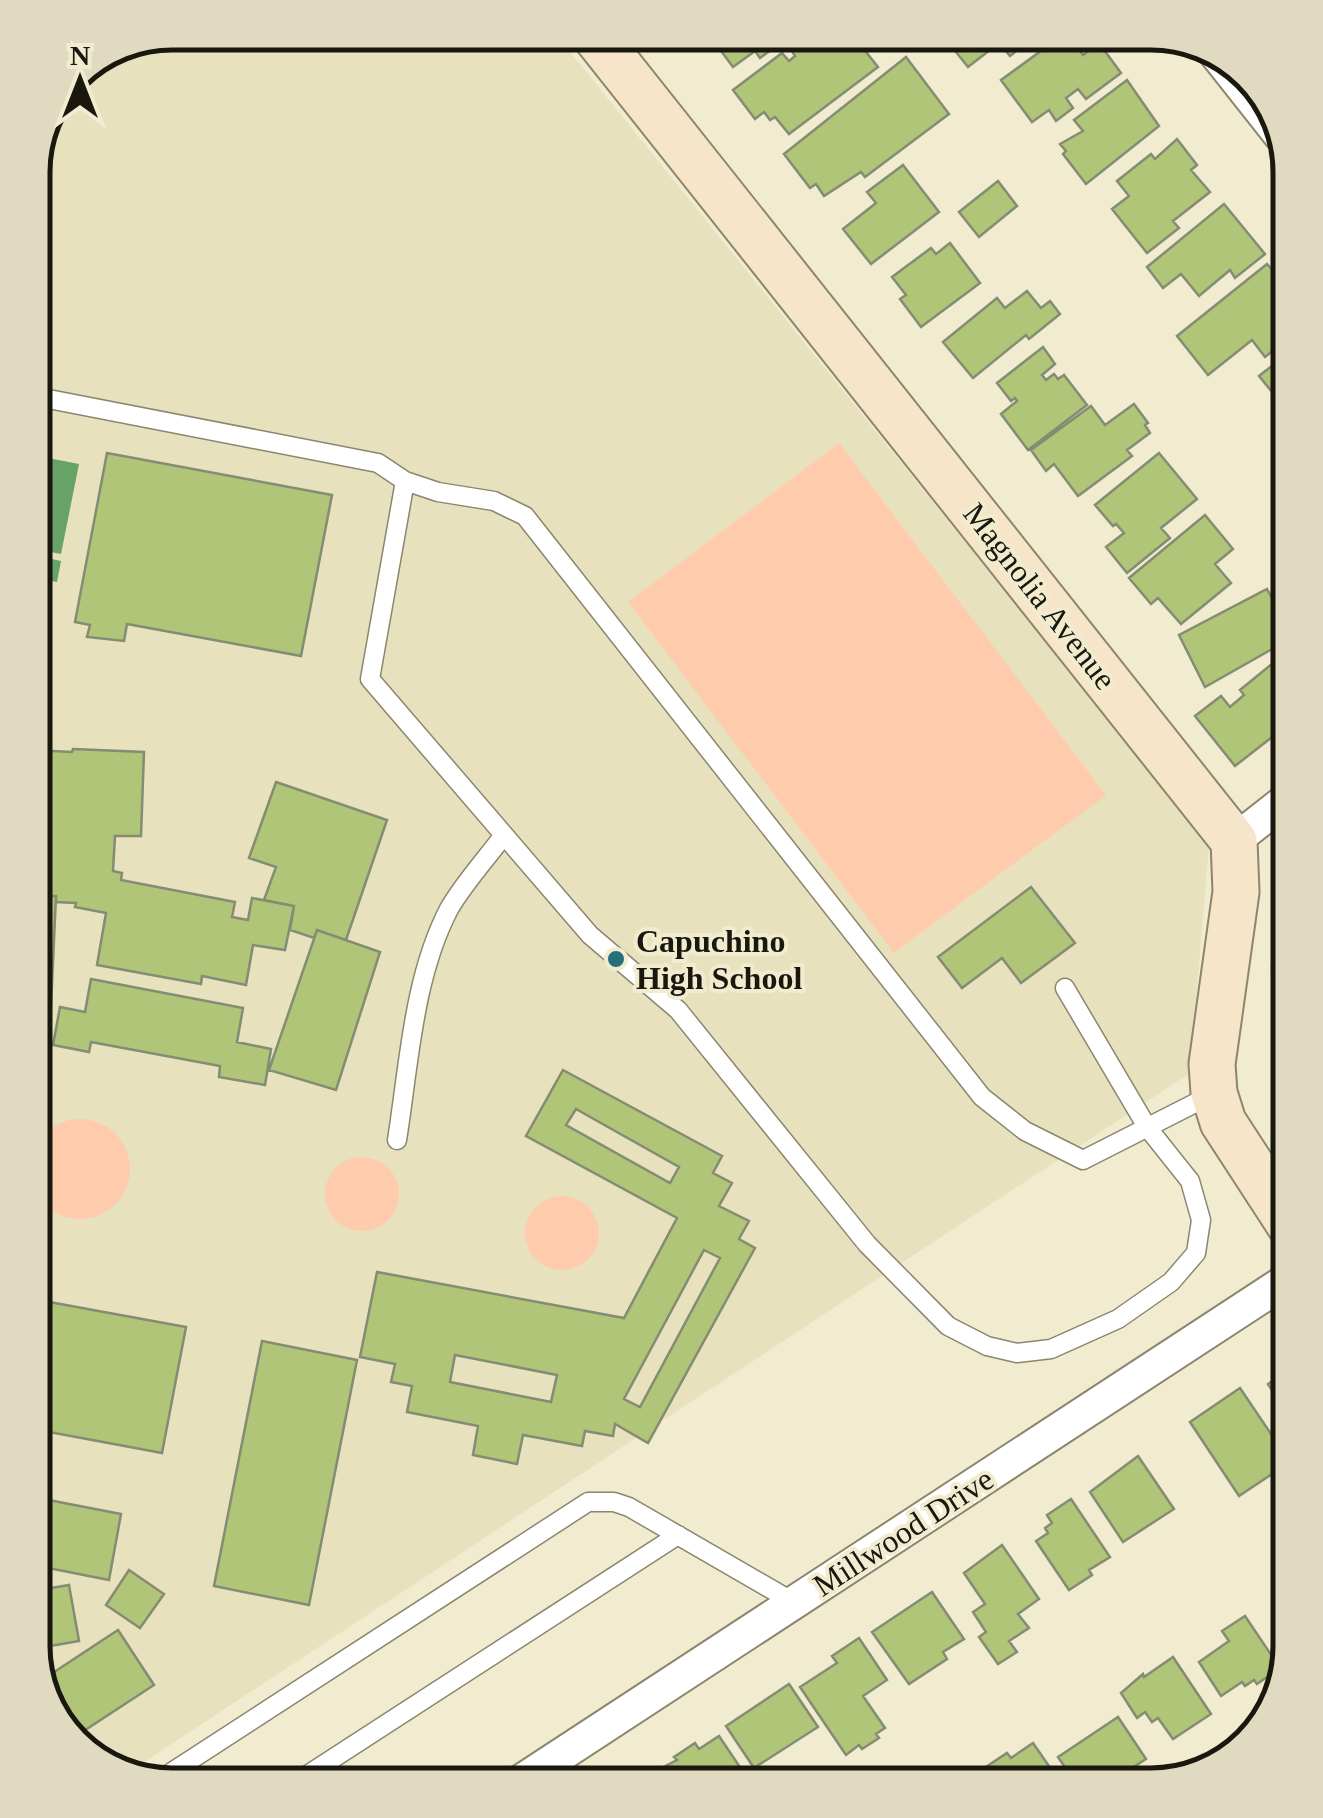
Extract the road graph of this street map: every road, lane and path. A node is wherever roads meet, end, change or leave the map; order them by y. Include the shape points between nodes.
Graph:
1 (607, 50) edge
2 (50, 399) edge
3 (405, 481) junction
4 (1273, 810) edge
5 (504, 835) junction
6 (1234, 841) junction
7 (1065, 988) dead end
8 (1214, 1093) junction
9 (1147, 1127) junction
10 (397, 1140) dead end
11 (1273, 1199) edge
12 (1273, 1289) edge
13 (678, 1535) junction
14 (794, 1603) junction
15 (177, 1768) edge
16 (318, 1768) edge
17 (542, 1768) edge

1 - 6 main road, Magnolia Avenue
2 - 3 lane via 378,463
3 - 5 lane via 370,679
3 - 9 lane via 525,516 982,1097 1025,1131 1084,1160
4 - 6 street
5 - 9 lane via 590,935 678,1010 867,1244 948,1326 987,1346 1018,1353 1051,1349 1118,1319 1171,1282 1196,1253 1202,1220 1190,1181
5 - 10 lane via 450,908 436,940
6 - 8 main road via 1236,892 1212,1064
7 - 9 lane
8 - 9 lane
8 - 11 main road via 1223,1122
12 - 14 street, Millwood Drive
13 - 14 lane
13 - 15 lane via 630,1507 588,1502
13 - 16 lane
14 - 17 street, Millwood Drive

